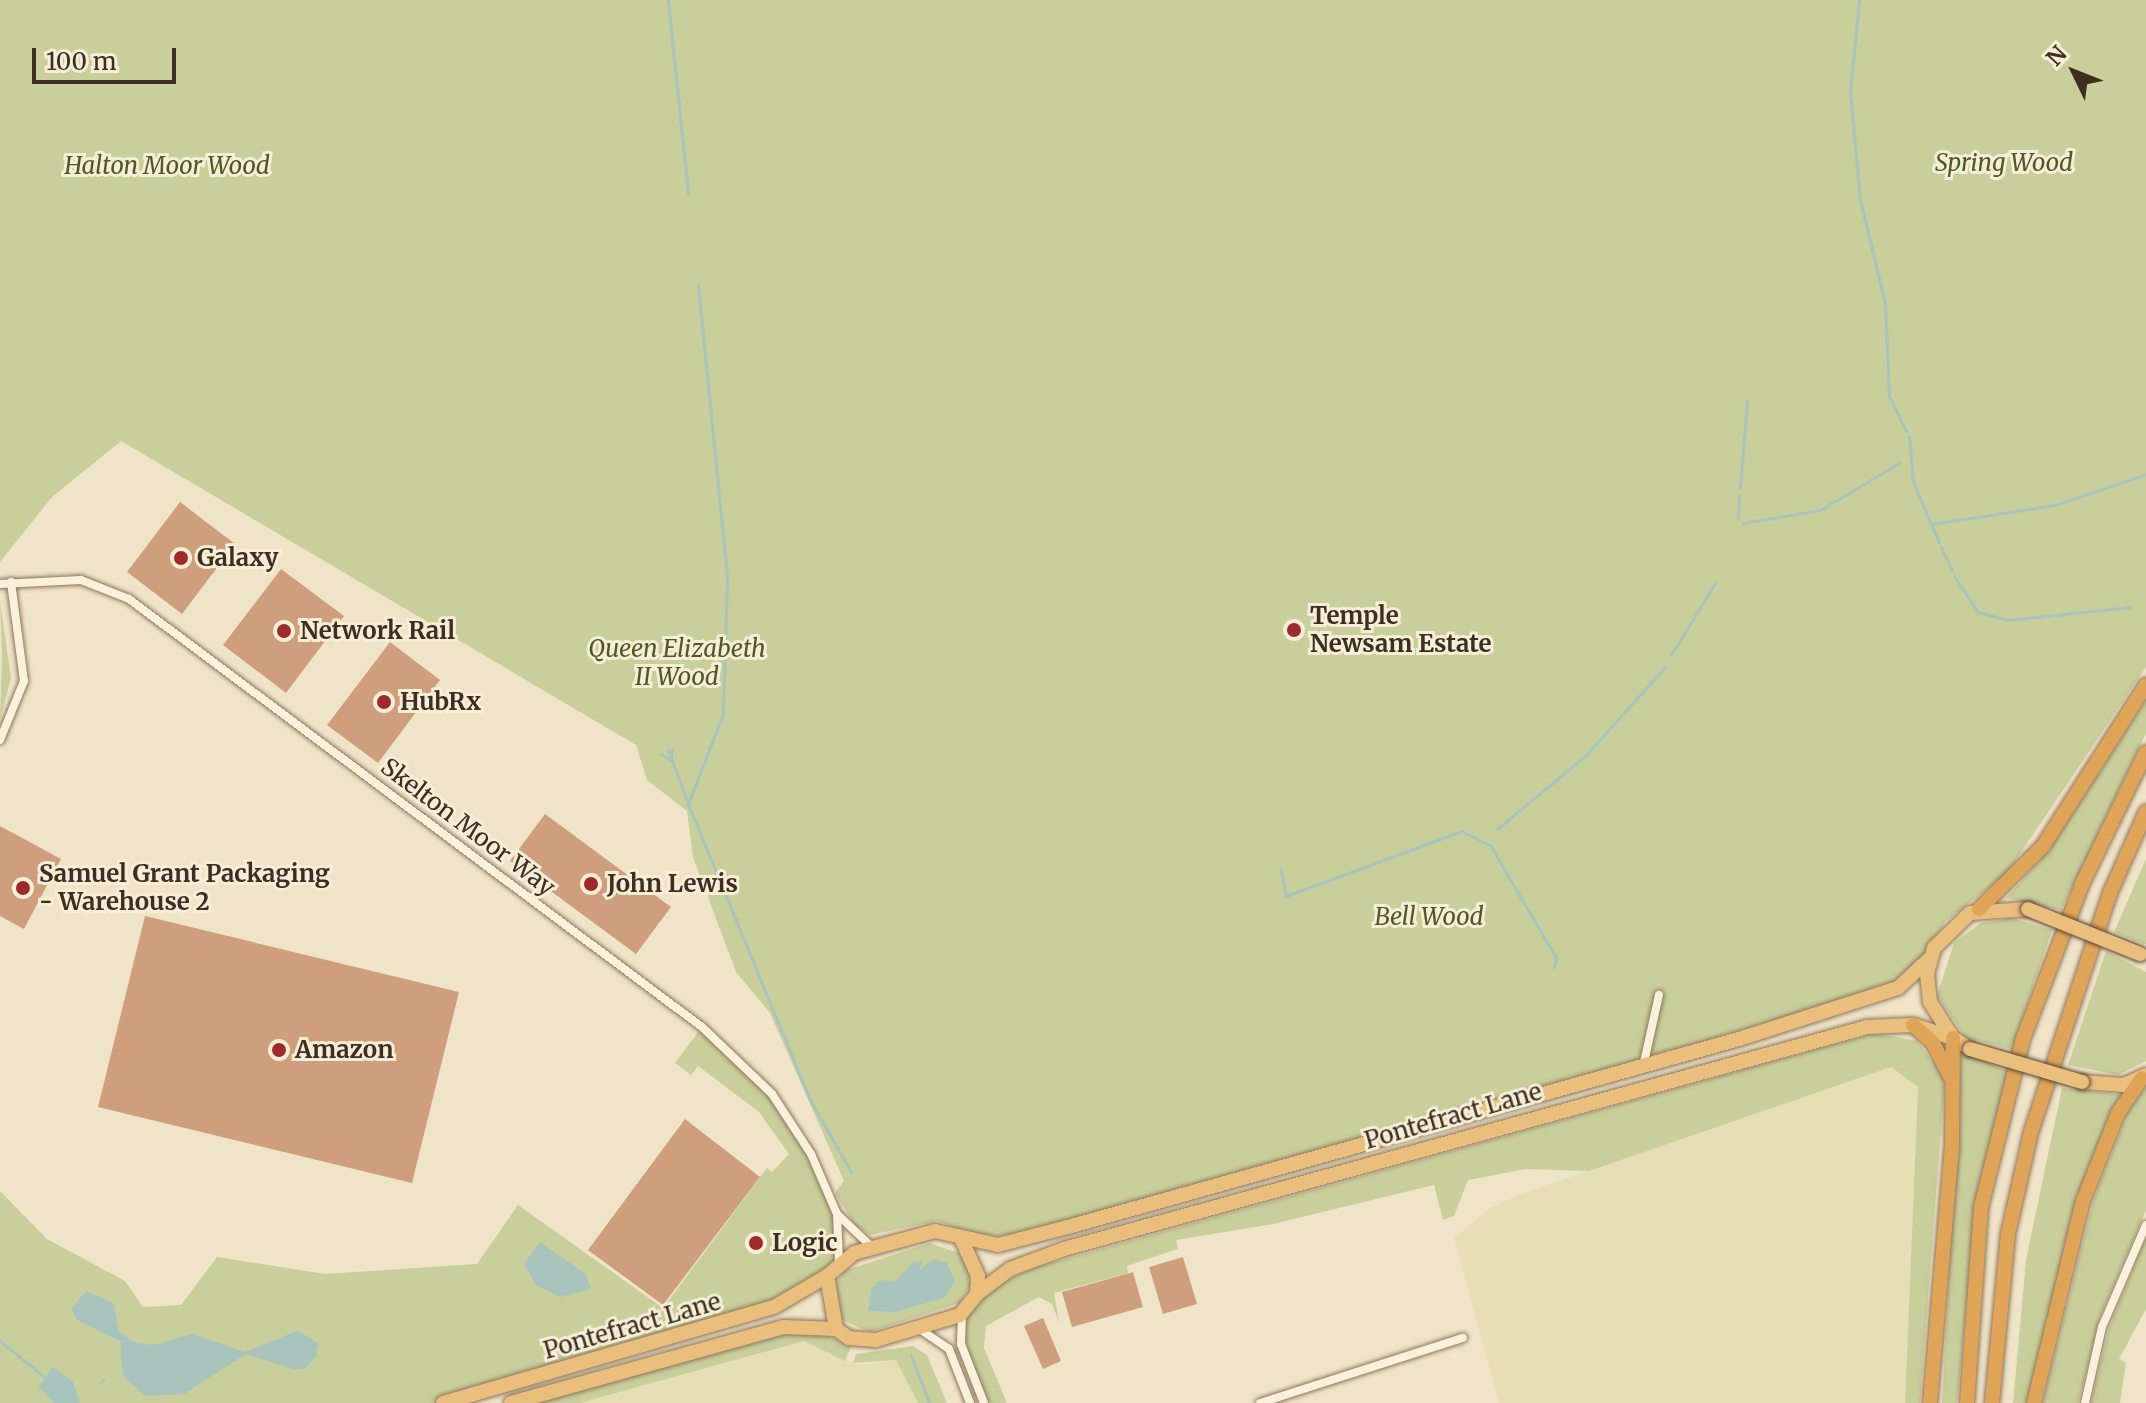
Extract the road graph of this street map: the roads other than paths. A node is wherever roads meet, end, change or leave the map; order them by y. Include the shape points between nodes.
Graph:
1 (11, 582) junction
2 (0, 584) edge
3 (2146, 685) edge
4 (0, 740) edge
5 (2146, 752) edge
6 (2146, 812) edge
7 (1979, 909) junction
8 (2143, 955) edge
9 (1929, 959) junction
10 (1659, 995) dead end
11 (1913, 1025) junction
12 (1953, 1038) junction
13 (1652, 1039) junction
14 (1668, 1060) junction
15 (1643, 1067) junction
16 (2144, 1077) edge
17 (1953, 1084) junction
18 (837, 1214) junction
19 (2146, 1225) edge
20 (961, 1238) junction
21 (874, 1248) junction
22 (839, 1261) junction
23 (827, 1276) junction
24 (977, 1294) junction
25 (963, 1313) junction
26 (918, 1328) junction
27 (836, 1329) junction
28 (1463, 1338) dead end
29 (443, 1403) edge
30 (511, 1403) edge
31 (970, 1403) edge
32 (984, 1403) edge
33 (1260, 1403) edge
34 (1930, 1403) edge
35 (1967, 1403) edge
36 (1992, 1403) edge
37 (2034, 1403) edge
38 (2085, 1403) edge

1 - 2 street, Skelton Moor Way
1 - 4 street via 24,681
1 - 18 street, Skelton Moor Way via 81,580 129,599 702,1027 772,1094 811,1154
3 - 7 highway via 2043,846
5 - 35 highway via 2083,882 2023,1039 1981,1207
6 - 36 highway via 2110,893 2031,1132 2008,1234
7 - 8 highway, bridge via 2028,909
7 - 9 highway, Pontefract Lane via 1945,933
9 - 12 highway via 1930,1002
9 - 14 highway, Pontefract Lane via 1898,988
10 - 13 street
11 - 12 highway, Pontefract Lane
11 - 17 highway via 1933,1043
11 - 24 highway, Pontefract Lane via 1867,1027 1064,1249 1010,1269
12 - 16 highway, bridge via 1970,1049 2082,1082 2108,1087
12 - 17 highway
13 - 14 street
13 - 15 street
14 - 15 highway, Pontefract Lane
15 - 20 highway, Pontefract Lane via 998,1245
16 - 37 highway via 2118,1113 2083,1201 2060,1276
17 - 34 highway
18 - 21 street, Skelton Moor Way
18 - 22 street, Skelton Moor Way
19 - 38 street via 2102,1327
20 - 21 highway via 935,1231
20 - 24 highway via 974,1259
21 - 22 highway
22 - 23 highway
23 - 27 highway
23 - 29 highway, Pontefract Lane via 774,1307
24 - 25 highway
25 - 26 highway
25 - 32 street via 961,1344
26 - 27 highway via 862,1341
26 - 31 street via 949,1349
27 - 30 highway, Pontefract Lane via 784,1327
28 - 33 street

